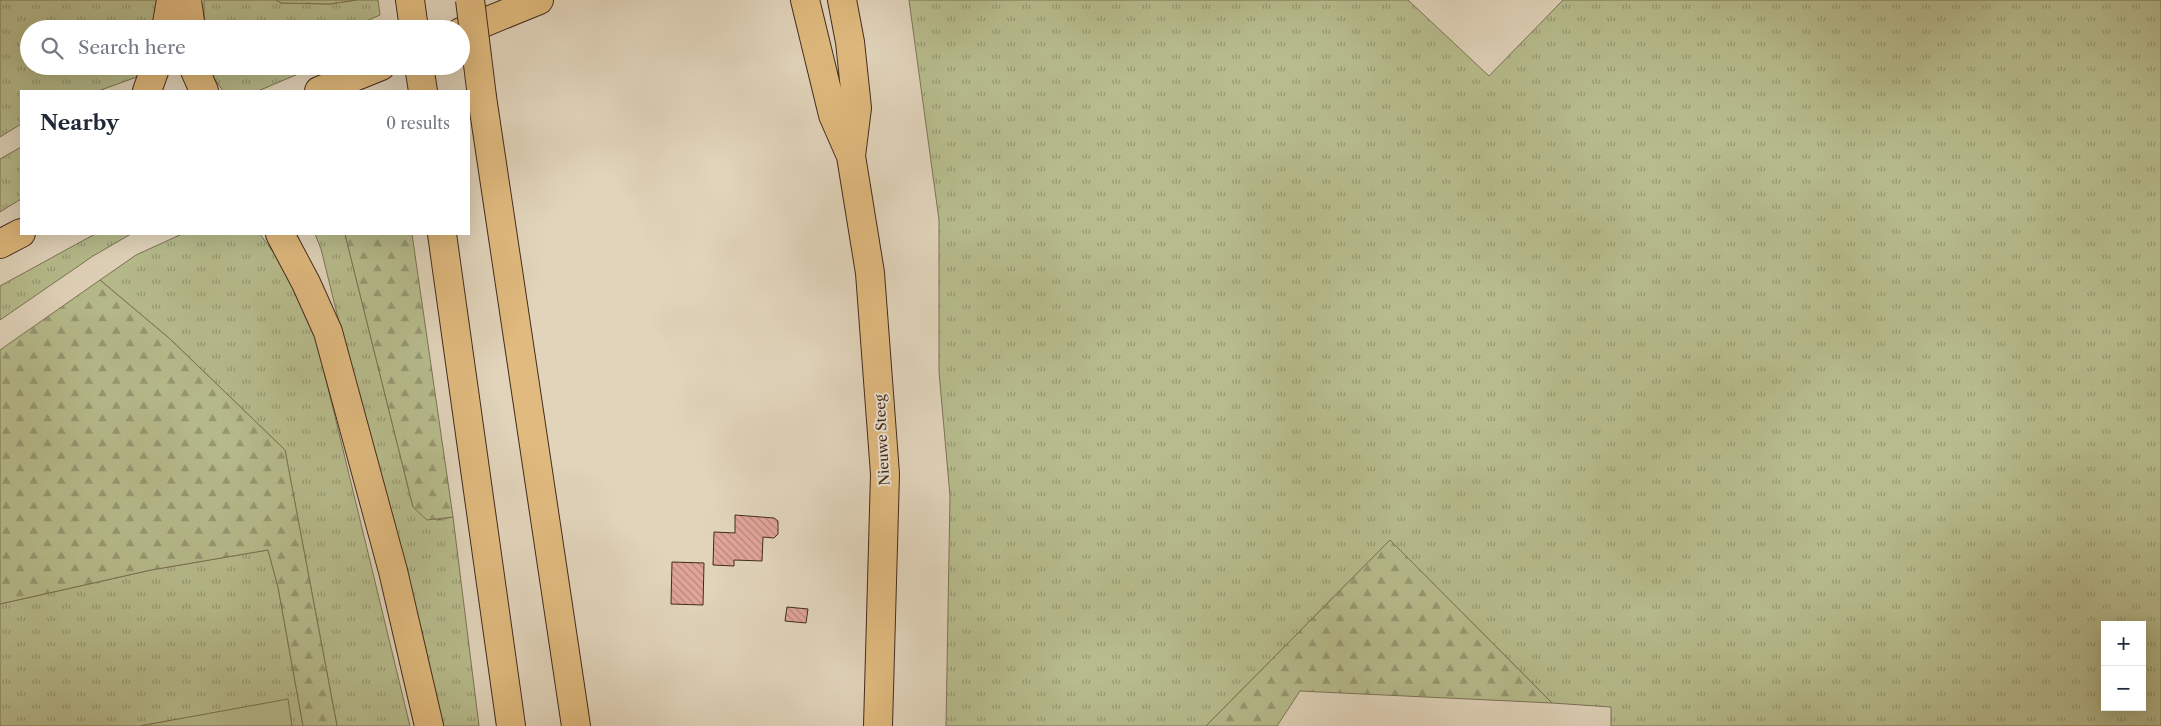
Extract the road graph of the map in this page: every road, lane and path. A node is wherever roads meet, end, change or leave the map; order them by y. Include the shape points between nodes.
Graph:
1 (171, 0) edge
2 (187, 0) edge
3 (410, 0) edge
4 (470, 0) edge
5 (539, 0) edge
6 (805, 0) edge
7 (842, 0) edge
8 (168, 20) edge
9 (190, 20) edge
10 (413, 20) edge
11 (470, 28) edge
12 (153, 75) edge
13 (197, 75) edge
14 (359, 75) edge
15 (420, 75) edge
16 (147, 90) edge
17 (204, 90) edge
18 (321, 90) edge
19 (423, 90) edge
20 (851, 156) junction
21 (20, 234) edge
22 (281, 235) edge
23 (442, 235) edge
24 (0, 244) edge
25 (429, 726) edge
26 (511, 726) edge
27 (576, 726) edge
28 (878, 726) edge

1 - 8 main road
2 - 9 main road
3 - 10 main road
4 - 27 main road, bridge
5 - 11 main road
6 - 20 main road, Nieuwe Steeg via 833,115
7 - 20 main road, Nieuwe Steeg via 858,108
12 - 16 main road
13 - 17 main road
14 - 18 main road
15 - 19 main road
20 - 28 main road, Nieuwe Steeg via 870,273 885,474
21 - 24 main road
22 - 25 main road via 328,332 393,571
23 - 26 main road

